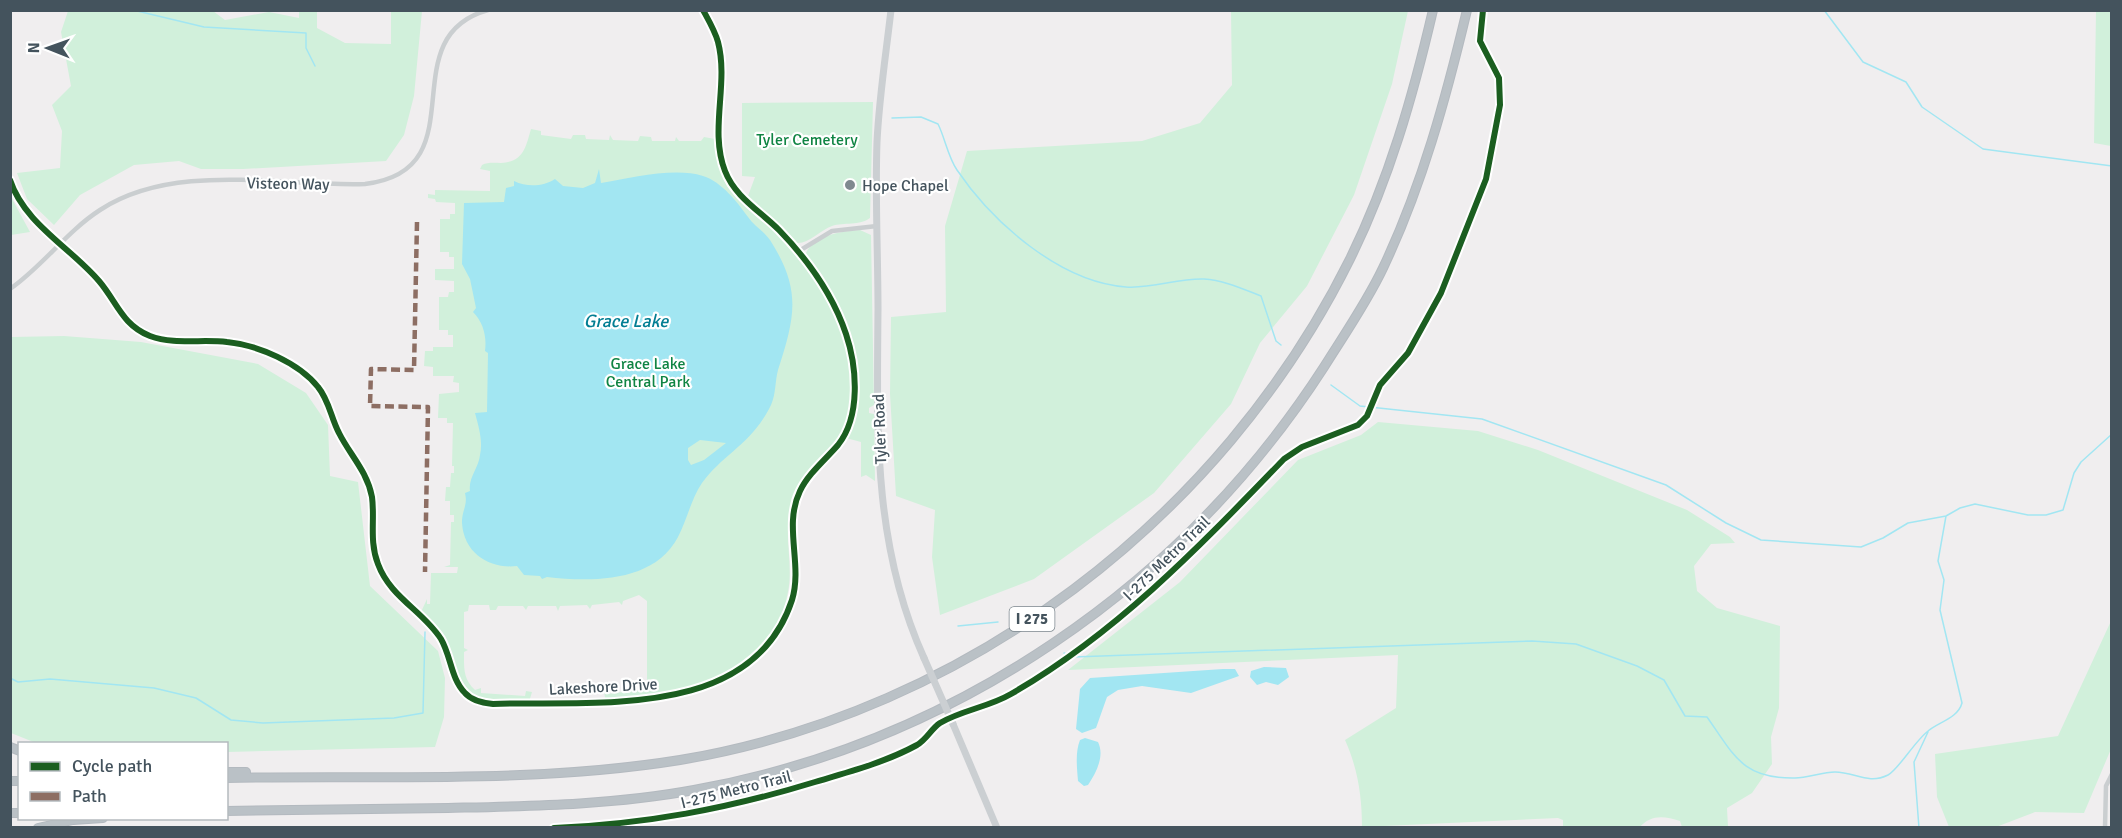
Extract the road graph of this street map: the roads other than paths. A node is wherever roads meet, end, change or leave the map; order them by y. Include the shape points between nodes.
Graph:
1 (488, 10) edge
2 (703, 10) edge
3 (891, 10) edge
4 (1432, 10) edge
5 (1467, 10) edge
6 (10, 180) edge
7 (877, 226) junction
8 (60, 243) junction
9 (799, 251) junction
10 (10, 289) edge
11 (228, 772) edge
12 (2112, 774) edge
13 (285, 777) junction
14 (228, 778) edge
15 (228, 810) edge
16 (73, 820) edge
17 (38, 828) edge
18 (997, 828) edge
19 (2104, 828) edge

1 - 8 street, Visteon Way via 457,27 442,47 434,71 429,135 416,158 386,181 168,184 110,204
2 - 9 street, Lakeshore Drive via 720,53 720,146 726,173 740,195
3 - 7 street, Tyler Road via 878,131
4 - 13 highway, I 275 via 1410,105 1380,191 1336,285 1297,352 1239,431 1179,499 1109,562 1035,618 986,648 891,696 794,732 722,751 657,763 556,773
5 - 15 highway, I 275 via 1444,104 1405,218 1382,271 1314,382 1262,455 1200,524 1116,598 1031,659 975,692 875,738 797,765 711,787 548,806
6 - 8 street, Lakeshore Drive via 23,205
7 - 9 street via 832,231
7 - 18 street, Tyler Road, bridge via 884,527 901,598
8 - 9 street, Lakeshore Drive via 100,282 121,316 143,333 161,339 246,346 296,367 314,381 369,485 373,548 382,574 441,639 462,690 475,700 493,704 652,699 716,683 742,669 765,648 792,598 792,519 798,497 844,435 854,399 852,359 844,327
8 - 10 street, Visteon Way
11 - 13 highway
12 - 19 street via 2106,786
13 - 14 highway, I 275
16 - 17 highway

